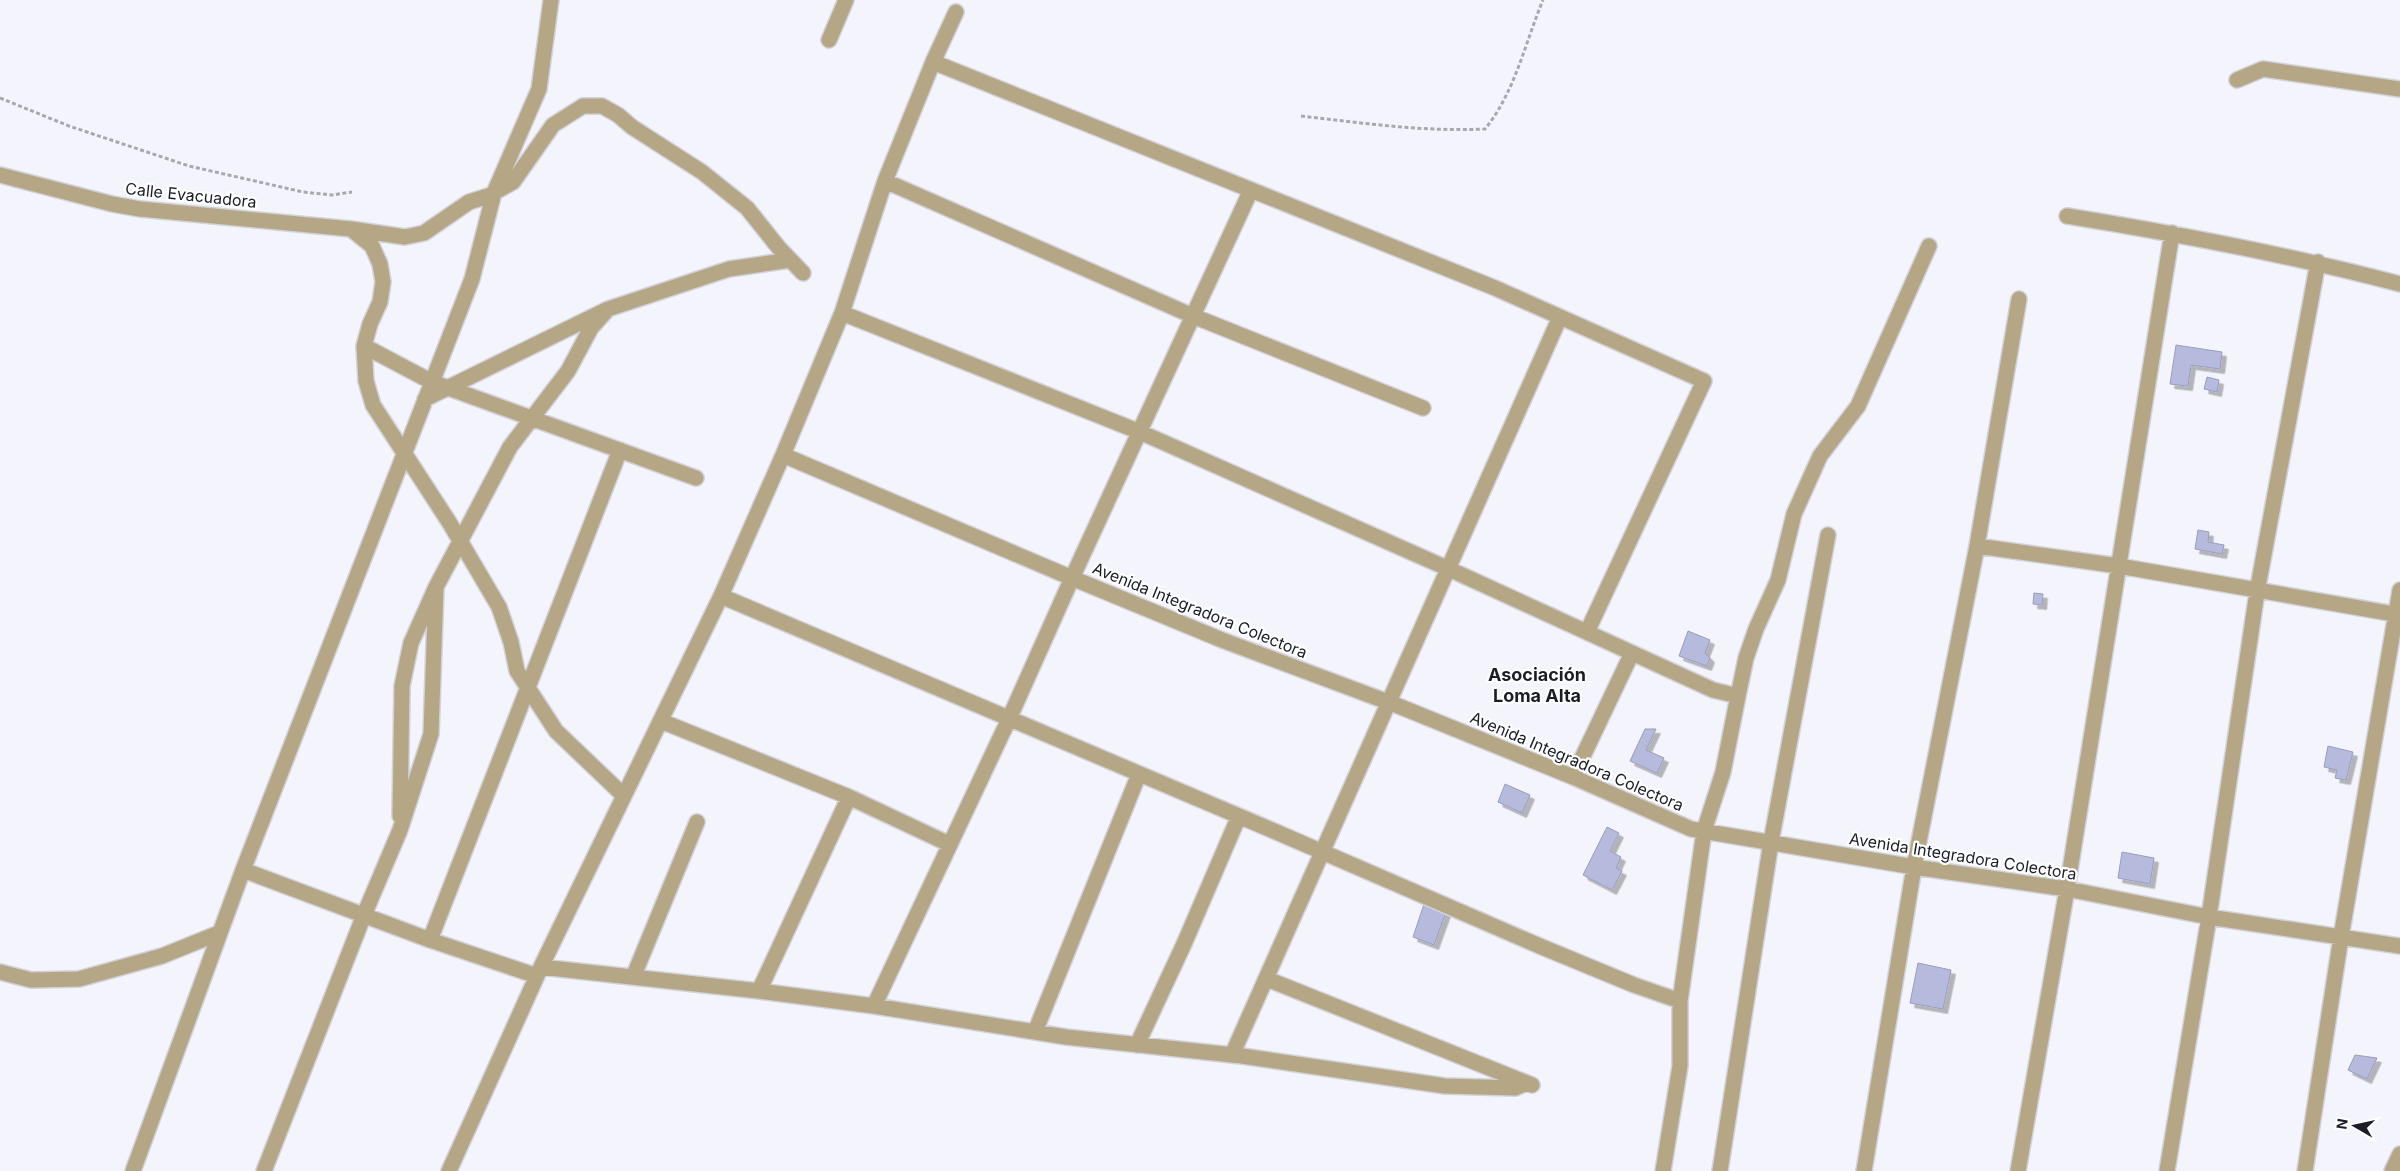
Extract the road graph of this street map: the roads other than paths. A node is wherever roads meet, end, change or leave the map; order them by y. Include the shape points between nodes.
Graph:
1 (551, 0) edge
2 (846, 0) edge
3 (956, 12) dead end
4 (829, 40) dead end
5 (933, 62) junction
6 (2238, 80) dead end
7 (2400, 89) edge
8 (0, 175) edge
9 (885, 181) junction
10 (1251, 190) junction
11 (494, 193) junction
12 (2068, 216) dead end
13 (351, 229) junction
14 (2172, 233) junction
15 (1929, 246) dead end
16 (790, 260) junction
17 (2318, 262) junction
18 (803, 273) dead end
19 (2400, 284) edge
20 (2019, 299) dead end
21 (608, 309) junction
22 (842, 313) junction
23 (1193, 316) junction
24 (1560, 317) junction
25 (364, 346) junction
26 (432, 382) junction
27 (448, 388) junction
28 (425, 399) junction
29 (1423, 408) dead end
30 (531, 418) junction
31 (1140, 432) junction
32 (620, 450) junction
33 (404, 453) junction
34 (783, 455) junction
35 (696, 478) dead end
36 (1828, 535) dead end
37 (461, 542) junction
38 (1977, 546) junction
39 (2119, 566) junction
40 (1449, 569) junction
41 (1072, 578) junction
42 (436, 587) junction
43 (2400, 590) edge
44 (2257, 592) junction
45 (721, 596) junction
46 (2398, 614) edge
47 (1587, 632) junction
48 (1632, 653) junction
49 (528, 688) junction
50 (1738, 696) junction
51 (1390, 703) junction
52 (1009, 719) junction
53 (661, 721) junction
54 (1139, 774) junction
55 (1573, 776) junction
56 (623, 795) junction
57 (849, 797) junction
58 (1239, 816) junction
59 (698, 822) dead end
60 (400, 830) junction
61 (1704, 831) junction
62 (1771, 842) junction
63 (949, 844) junction
64 (1323, 853) junction
65 (1914, 867) junction
66 (242, 870) junction
67 (2067, 889) junction
68 (364, 915) junction
69 (2209, 917) junction
70 (219, 933) junction
71 (2342, 937) junction
72 (430, 940) junction
73 (2400, 946) edge
74 (0, 972) edge
75 (539, 972) junction
76 (634, 975) junction
77 (1267, 979) junction
78 (759, 991) junction
79 (1680, 1001) junction
80 (874, 1006) junction
81 (1035, 1032) junction
82 (1137, 1045) junction
83 (1232, 1055) junction
84 (2400, 1154) edge
85 (133, 1171) edge
86 (264, 1171) edge
87 (449, 1171) edge
88 (1663, 1171) edge
89 (1720, 1171) edge
90 (1864, 1171) edge
91 (2018, 1171) edge
92 (2167, 1171) edge
93 (2305, 1171) edge
94 (2392, 1171) edge

1 - 11 street via 539,89
2 - 4 street
3 - 5 street
5 - 9 street
5 - 10 street
6 - 7 street via 2263,69
8 - 13 street, Calle Evacuadora via 140,209
9 - 22 street
9 - 23 street
10 - 23 street
10 - 24 street
11 - 13 street, Calle Evacuadora via 469,202 424,234 405,237
11 - 16 street, Calle Evacuadora via 513,182 553,125 583,106 602,106 702,172 747,208
11 - 26 street via 472,279
12 - 14 street
13 - 25 street via 372,246 383,282 380,302
14 - 17 street
14 - 39 street
15 - 50 street via 1858,406 1820,456 1794,514 1778,580 1746,658
16 - 18 street, Calle Evacuadora
16 - 21 street via 729,269
17 - 19 street
17 - 44 street
20 - 38 street
21 - 27 street
21 - 30 street via 590,328 568,371
22 - 31 street
22 - 34 street
23 - 29 street
23 - 31 street
24 - 40 street
24 - 47 street via 1704,381
25 - 26 street
25 - 33 street via 366,381 373,405
26 - 27 street
26 - 28 street
27 - 28 street
27 - 30 street
28 - 33 street
30 - 32 street
30 - 37 street via 510,447
31 - 40 street
31 - 41 street
32 - 35 street
32 - 49 street
33 - 37 street
33 - 66 street
34 - 41 street, Avenida Integradora Colectora
34 - 45 street
36 - 62 street
37 - 42 street
37 - 49 street via 499,607 517,671
38 - 39 street
38 - 65 street
39 - 44 street
39 - 67 street
40 - 47 street
40 - 51 street
41 - 51 street, Avenida Integradora Colectora via 1222,640
41 - 52 street
42 - 60 street via 430,734
42 - 60 street via 411,643 402,686
43 - 46 street
44 - 46 street
44 - 69 street
45 - 52 street
45 - 53 street
46 - 71 street
47 - 48 street
48 - 50 street via 1713,690
48 - 55 street
49 - 56 street via 556,731
49 - 72 street
50 - 61 street via 1723,772
51 - 55 street, Avenida Integradora Colectora
51 - 64 street
52 - 54 street
52 - 63 street
53 - 56 street
53 - 57 street
54 - 58 street
54 - 81 street
55 - 61 street, Avenida Integradora Colectora
56 - 75 street
57 - 63 street
57 - 78 street
58 - 64 street
58 - 82 street
59 - 76 street
60 - 68 street
61 - 62 street, Avenida Integradora Colectora
61 - 79 street
62 - 65 street, Avenida Integradora Colectora
62 - 89 street
63 - 80 street
64 - 77 street
64 - 79 street via 1606,974
65 - 67 street, Avenida Integradora Colectora
65 - 90 street
66 - 68 street
66 - 70 street
67 - 69 street, Avenida Integradora Colectora
67 - 91 street
68 - 72 street
68 - 86 street
69 - 71 street, Avenida Integradora Colectora
69 - 92 street
70 - 74 street via 162,956 79,979 31,980
70 - 85 street
71 - 73 street, Avenida Integradora Colectora
71 - 93 street
72 - 75 street
75 - 76 street
75 - 87 street
76 - 78 street
77 - 83 street
77 - 83 street via 1530,1084 1515,1088 1445,1086
78 - 80 street
79 - 88 street via 1680,1066
80 - 81 street
81 - 82 street
82 - 83 street
84 - 94 street

